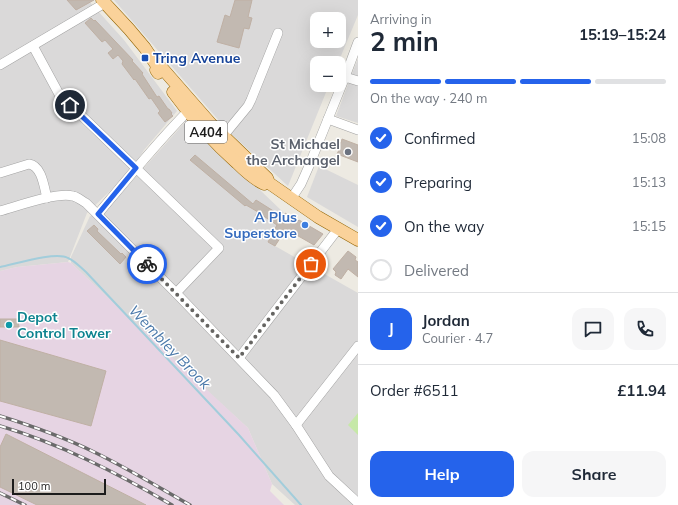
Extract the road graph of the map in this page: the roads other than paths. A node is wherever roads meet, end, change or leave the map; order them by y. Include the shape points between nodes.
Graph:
1 (103, 2) edge
2 (278, 33) dead end
3 (358, 42) edge
4 (33, 46) junction
5 (0, 65) edge
6 (346, 74) edge
7 (346, 77) edge
8 (358, 81) edge
9 (339, 92) edge
10 (191, 108) junction
11 (328, 119) junction
12 (358, 130) edge
13 (220, 141) junction
14 (136, 168) junction
15 (0, 173) edge
16 (47, 198) junction
17 (291, 199) junction
18 (0, 212) edge
19 (98, 214) junction
20 (338, 228) junction
21 (358, 240) edge
22 (176, 293) junction
23 (358, 346) edge
24 (239, 358) junction
25 (296, 425) junction
26 (358, 503) edge

1 - 4 street
1 - 10 main road, A404 via 145,48 157,66 156,70
2 - 13 street via 248,106
3 - 6 street
4 - 5 street
4 - 14 street via 59,94
7 - 8 street
9 - 11 street
10 - 13 main road, A404
10 - 14 street
11 - 12 street
11 - 17 street via 301,184
13 - 17 main road, A404 via 247,173 263,184 269,183
14 - 19 street
14 - 22 street via 219,248
15 - 16 street via 34,165 41,174
16 - 18 street
16 - 19 street via 58,195 72,196 86,203
17 - 20 main road, A404
19 - 22 street
20 - 21 main road, A404
20 - 24 street
22 - 24 street
23 - 25 street
24 - 25 street via 274,395
25 - 26 street via 329,476

